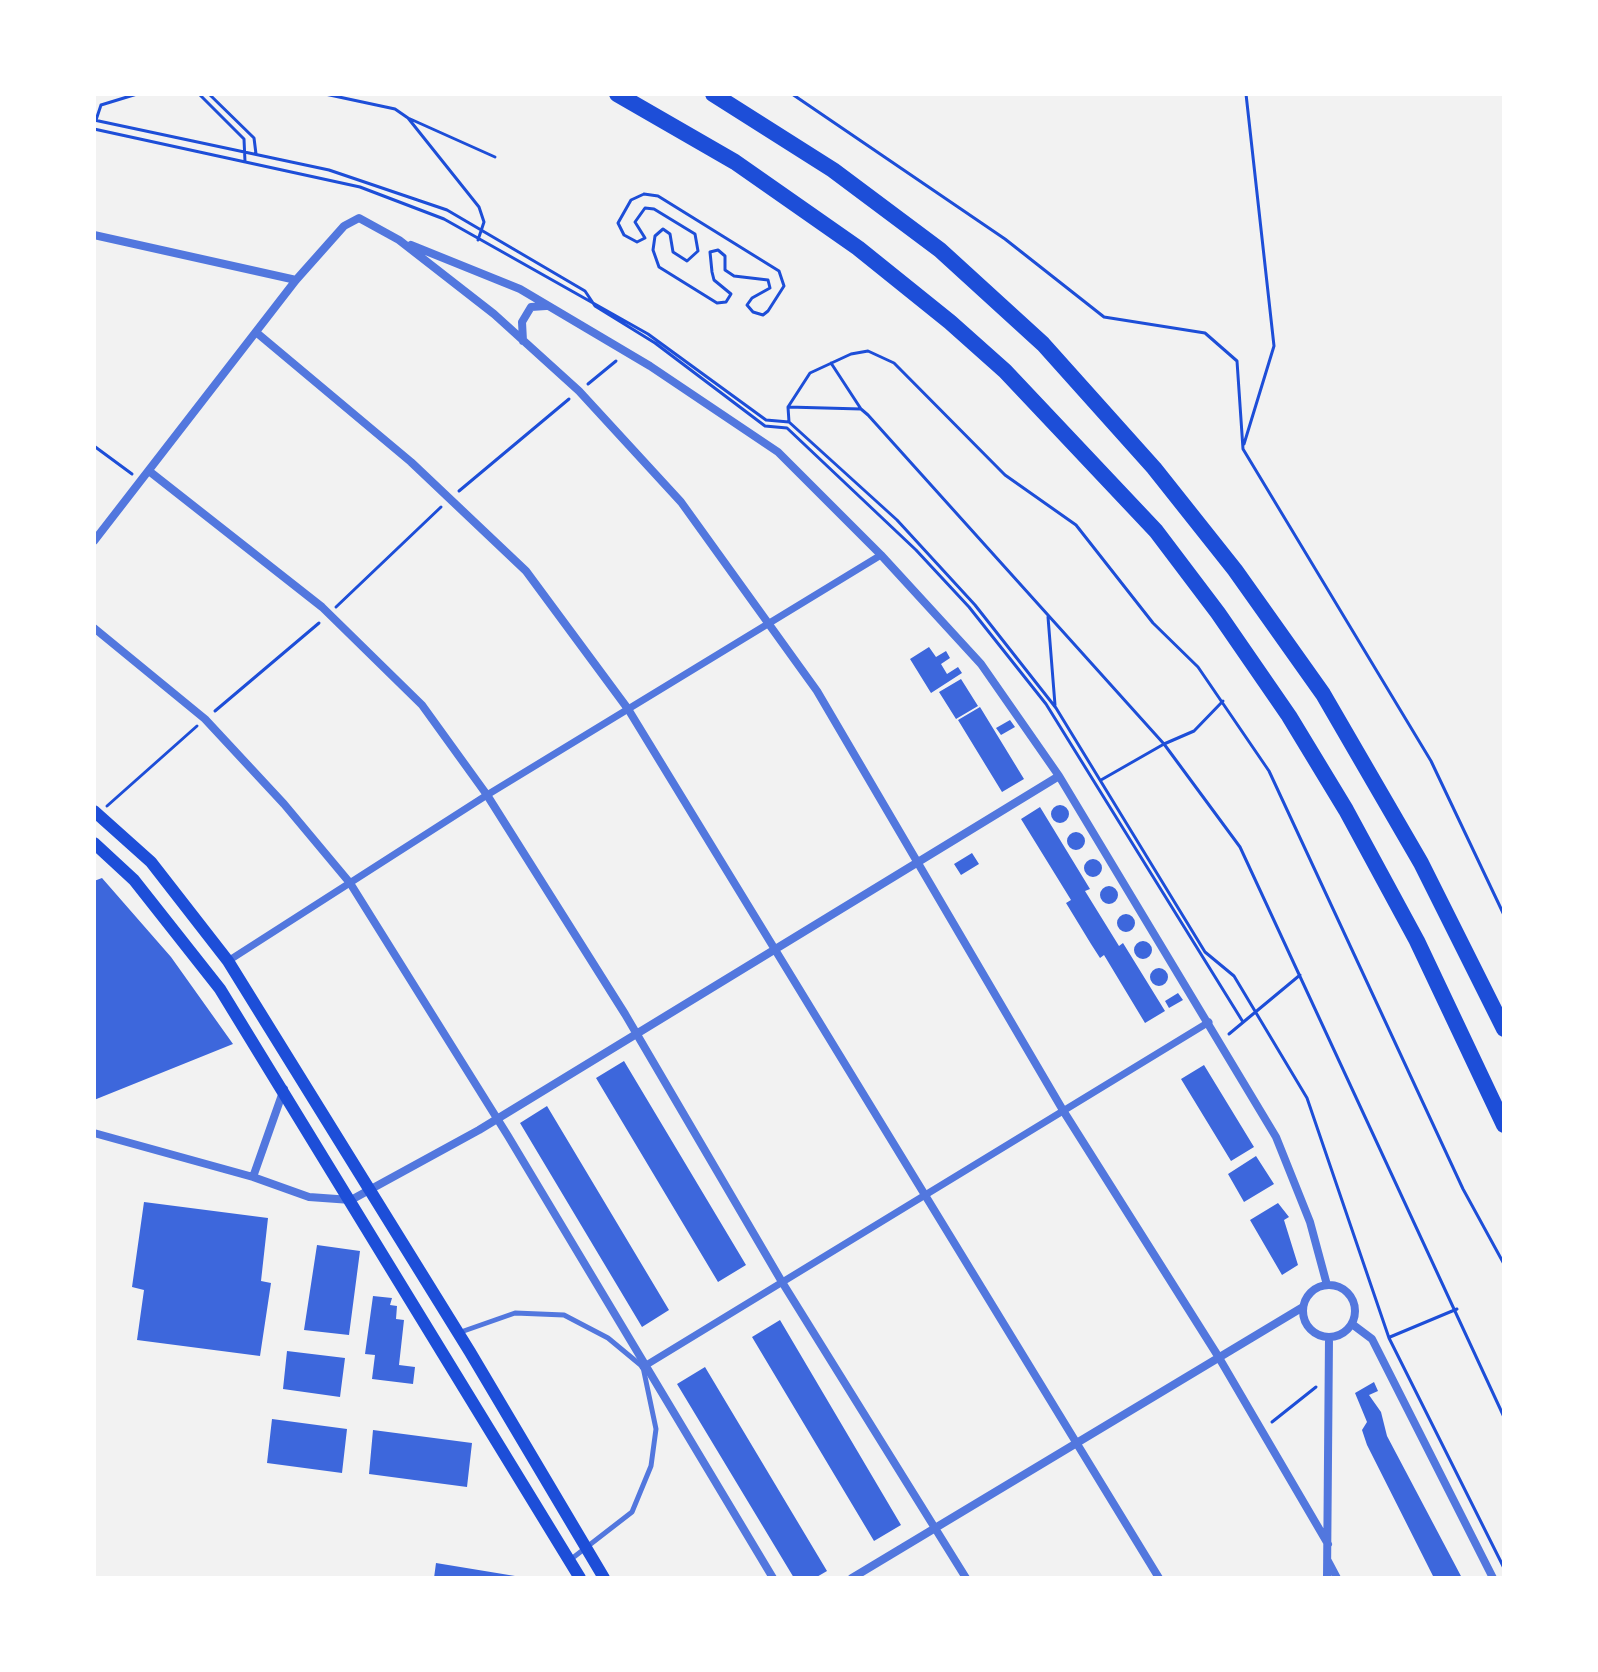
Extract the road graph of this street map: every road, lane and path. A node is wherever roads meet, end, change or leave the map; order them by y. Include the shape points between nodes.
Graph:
1 (137, 94) edge
2 (199, 94) edge
3 (209, 94) edge
4 (325, 94) edge
5 (617, 94) edge
6 (713, 94) edge
7 (792, 94) edge
8 (1246, 94) edge
9 (408, 118) junction
10 (95, 120) edge
11 (94, 129) edge
12 (245, 152) junction
13 (256, 154) junction
14 (495, 157) dead end
15 (245, 162) junction
16 (484, 230) junction
17 (94, 235) edge
18 (399, 240) junction
19 (478, 240) junction
20 (296, 280) junction
21 (594, 302) junction
22 (546, 306) junction
23 (768, 311) joint
24 (257, 333) junction
25 (523, 341) junction
26 (625, 353) junction
27 (831, 363) junction
28 (579, 391) junction
29 (788, 407) junction
30 (861, 409) junction
31 (789, 422) junction
32 (94, 446) edge
33 (1243, 449) junction
34 (149, 471) junction
35 (141, 481) junction
36 (450, 499) junction
37 (94, 541) edge
38 (881, 555) junction
39 (329, 614) junction
40 (1048, 617) junction
41 (770, 623) junction
42 (94, 628) edge
43 (1223, 701) junction
44 (1056, 708) junction
45 (628, 709) junction
46 (205, 719) junction
47 (1164, 744) junction
48 (1059, 776) junction
49 (1101, 780) junction
50 (487, 795) junction
51 (96, 812) edge
52 (94, 843) edge
53 (917, 864) junction
54 (350, 883) junction
55 (1504, 915) edge
56 (776, 950) junction
57 (228, 961) junction
58 (1300, 975) junction
59 (1255, 1012) junction
60 (1209, 1022) junction
61 (1504, 1029) edge
62 (637, 1035) junction
63 (1221, 1041) junction
64 (284, 1088) junction
65 (1064, 1112) junction
66 (496, 1119) junction
67 (1504, 1125) edge
68 (94, 1133) edge
69 (253, 1177) junction
70 (370, 1191) junction
71 (925, 1195) junction
72 (351, 1200) junction
73 (1504, 1264) edge
74 (782, 1282) junction
75 (1327, 1285) junction
76 (1303, 1307) junction
77 (1457, 1309) junction
78 (1352, 1324) junction
79 (458, 1333) junction
80 (1329, 1338) junction
81 (1389, 1338) junction
82 (1218, 1356) junction
83 (643, 1367) junction
84 (1328, 1377) junction
85 (1504, 1417) edge
86 (1262, 1430) junction
87 (1076, 1441) junction
88 (937, 1526) junction
89 (1328, 1544) junction
90 (587, 1549) junction
91 (1327, 1559) junction
92 (569, 1560) junction
93 (1504, 1568) edge
94 (580, 1578) edge
95 (604, 1578) edge
96 (773, 1578) edge
97 (852, 1578) edge
98 (966, 1578) edge
99 (1159, 1578) edge
100 (1327, 1578) edge
101 (1337, 1578) edge
102 (1493, 1578) edge

1 - 10 path via 101,105
2 - 12 path via 239,132
3 - 13 path via 254,138
4 - 9 path via 395,109
5 - 67 highway via 735,162 916,294 1005,371 1156,531 1254,665 1346,810 1417,941
6 - 61 highway via 833,170 940,250 1043,344 1154,468 1323,694 1421,863
7 - 33 path via 1005,239 1104,317 1205,333 1237,361
8 - 33 path via 1274,346
9 - 14 path
9 - 16 path via 479,207
10 - 12 path
11 - 15 path
12 - 13 path
12 - 15 path
13 - 16 path via 359,178 447,210
15 - 19 path via 360,187 444,219
16 - 19 path
16 - 21 path via 524,258 550,268
17 - 20 street
18 - 20 street via 359,218 344,226
18 - 22 street via 520,289
18 - 25 street
19 - 21 path
20 - 24 street
21 - 31 path via 648,334 766,420
22 - 25 street via 531,307 522,322
22 - 26 street
23 - 23 path via 784,286 779,271 658,196 644,194 631,200 618,223 624,235 637,242 645,238 635,222 645,208 695,234 698,251 687,261 673,252 670,234 663,229 655,236 659,267 717,303 726,302 731,294 712,272 710,252 718,250 725,256 725,270 734,276 768,280 770,288 747,305 763,315
24 - 34 street
24 - 36 street
25 - 28 street
26 - 28 path
26 - 38 street via 778,452
27 - 29 path via 810,373
27 - 30 path
27 - 43 path via 868,351 894,363 1005,475 1076,525
28 - 36 path
28 - 41 street via 681,502
29 - 30 path
29 - 31 path
30 - 40 path
31 - 44 path via 897,520 975,605
32 - 35 path
33 - 55 path via 1431,761
34 - 35 street
34 - 39 street
35 - 37 street
36 - 39 path
36 - 45 street via 526,571
38 - 41 street
38 - 48 street via 981,664
39 - 46 path
39 - 50 street via 422,705
40 - 44 path
40 - 47 path
41 - 45 street
41 - 53 street via 817,691
42 - 46 street
43 - 47 path via 1194,731
43 - 73 path via 1269,771 1463,1189
44 - 49 path
45 - 50 street
45 - 56 street
46 - 51 path
46 - 54 street
47 - 49 path
47 - 58 path via 1240,847
48 - 53 street
48 - 60 street
49 - 59 path via 1205,952 1234,976
50 - 54 street
50 - 62 street
51 - 57 main road via 151,862
52 - 64 main road via 134,880 197,955
53 - 56 street
53 - 65 street
54 - 57 street
54 - 66 street
56 - 62 street
56 - 71 street
57 - 70 main road
58 - 59 path
58 - 77 path
59 - 63 path
59 - 81 path via 1307,1098
60 - 63 street
60 - 65 street
62 - 66 street
62 - 74 street
63 - 75 street via 1284,1154
64 - 69 street
64 - 72 main road
65 - 71 street
65 - 82 street
66 - 70 street
66 - 83 street
68 - 69 street
69 - 72 street via 309,1197
70 - 72 street
70 - 79 main road
71 - 74 street
71 - 87 street
72 - 92 main road
74 - 83 street
74 - 88 street
75 - 76 street via 1311,1292
75 - 78 street via 1341,1288 1353,1301
76 - 80 street via 1306,1325
76 - 82 street
77 - 81 path
77 - 85 path
78 - 80 street
78 - 102 street via 1372,1339
79 - 83 lane via 515,1313 564,1315 608,1338
79 - 90 main road
80 - 84 street
81 - 93 path
82 - 86 street
82 - 87 street
83 - 90 lane via 656,1429 651,1466 632,1512
83 - 96 street
84 - 86 path
84 - 89 street
86 - 89 street
87 - 88 street
87 - 99 street
88 - 97 street
88 - 98 street
89 - 91 street
90 - 92 lane
90 - 95 main road
91 - 100 street
91 - 101 street
92 - 94 main road

